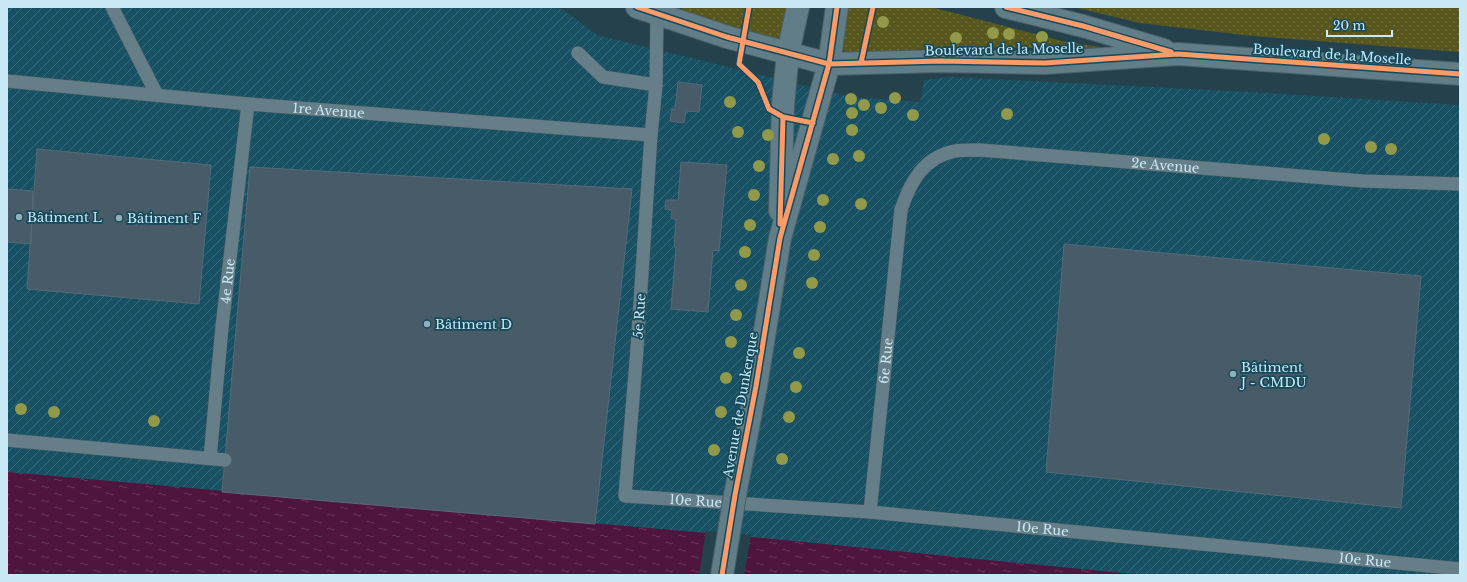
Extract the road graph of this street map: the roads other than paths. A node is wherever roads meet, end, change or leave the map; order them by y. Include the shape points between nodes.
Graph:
1 (112, 7) edge
2 (637, 7) edge
3 (798, 7) edge
4 (837, 7) edge
5 (1006, 7) edge
6 (657, 14) junction
7 (578, 53) dead end
8 (788, 53) junction
9 (1178, 54) junction
10 (829, 64) junction
11 (1460, 74) edge
12 (7, 81) edge
13 (656, 85) junction
14 (157, 95) junction
15 (248, 104) junction
16 (651, 135) junction
17 (1460, 184) edge
18 (901, 210) joint
19 (780, 238) junction
20 (7, 440) edge
21 (210, 458) junction
22 (225, 460) dead end
23 (624, 496) joint
24 (870, 512) junction
25 (1460, 569) edge
26 (722, 575) edge

1 - 14 lane
2 - 6 main road, Boulevard de la Moselle
3 - 8 main road, Avenue de Dunkerque
4 - 10 main road, Avenue de Dunkerque
5 - 9 main road, Boulevard de la Moselle
6 - 8 main road, Boulevard de la Moselle via 727,37
6 - 13 lane, 5e Rue
7 - 13 lane via 603,77
8 - 10 main road, Boulevard de la Moselle
8 - 19 main road, Avenue de Dunkerque via 783,104
9 - 10 main road, Boulevard de la Moselle via 1045,63 941,61
9 - 11 main road, Boulevard de la Moselle
10 - 19 main road, Avenue de Dunkerque
12 - 14 lane, 1re Avenue
13 - 16 lane, 5e Rue
14 - 15 lane, 1re Avenue
15 - 16 lane, 1re Avenue
15 - 21 lane, 4e Rue via 222,327
16 - 23 lane, 5e Rue
17 - 18 lane, 2e Avenue via 1363,181 980,150 955,151 942,155 919,171 911,182
18 - 24 lane, 6e Rue
19 - 26 main road, Avenue de Dunkerque, bridge
20 - 21 lane
21 - 22 lane
23 - 24 lane, 10e Rue
24 - 25 lane, 10e Rue

